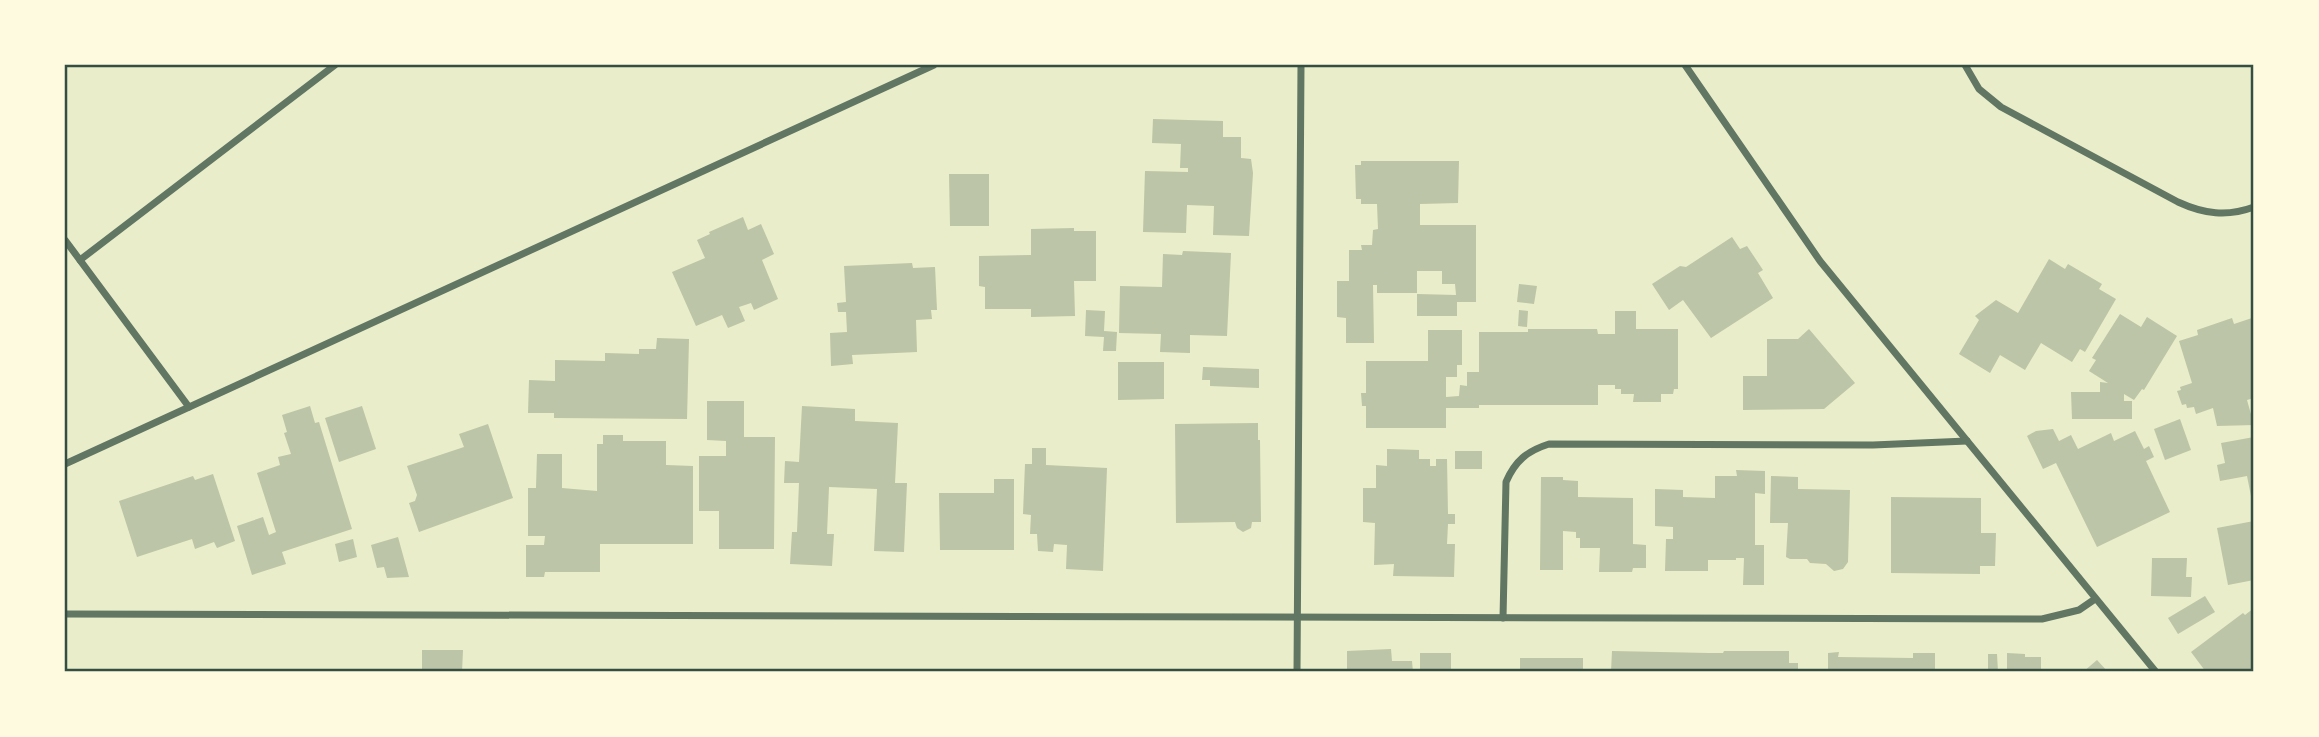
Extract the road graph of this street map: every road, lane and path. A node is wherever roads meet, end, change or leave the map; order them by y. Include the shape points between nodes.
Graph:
1 (335, 65) edge
2 (934, 65) edge
3 (1301, 65) edge
4 (1685, 65) edge
5 (1965, 65) edge
6 (2254, 208) edge
7 (65, 240) edge
8 (80, 260) junction
9 (189, 407) junction
10 (1967, 441) junction
11 (65, 464) edge
12 (2095, 599) junction
13 (65, 614) edge
14 (1298, 617) junction
15 (1503, 618) junction
16 (1297, 672) edge
17 (2156, 672) edge

1 - 8 street
2 - 9 street
3 - 14 street
4 - 10 street via 1820,261
5 - 6 street via 1979,89 2001,107 2195,211 2226,214
7 - 8 street
8 - 9 street
9 - 11 street
10 - 12 street
10 - 15 street via 1549,444 1534,449 1511,468 1506,482
12 - 15 street via 2079,610 2042,619
12 - 17 street
13 - 14 street
14 - 15 street
14 - 16 street

